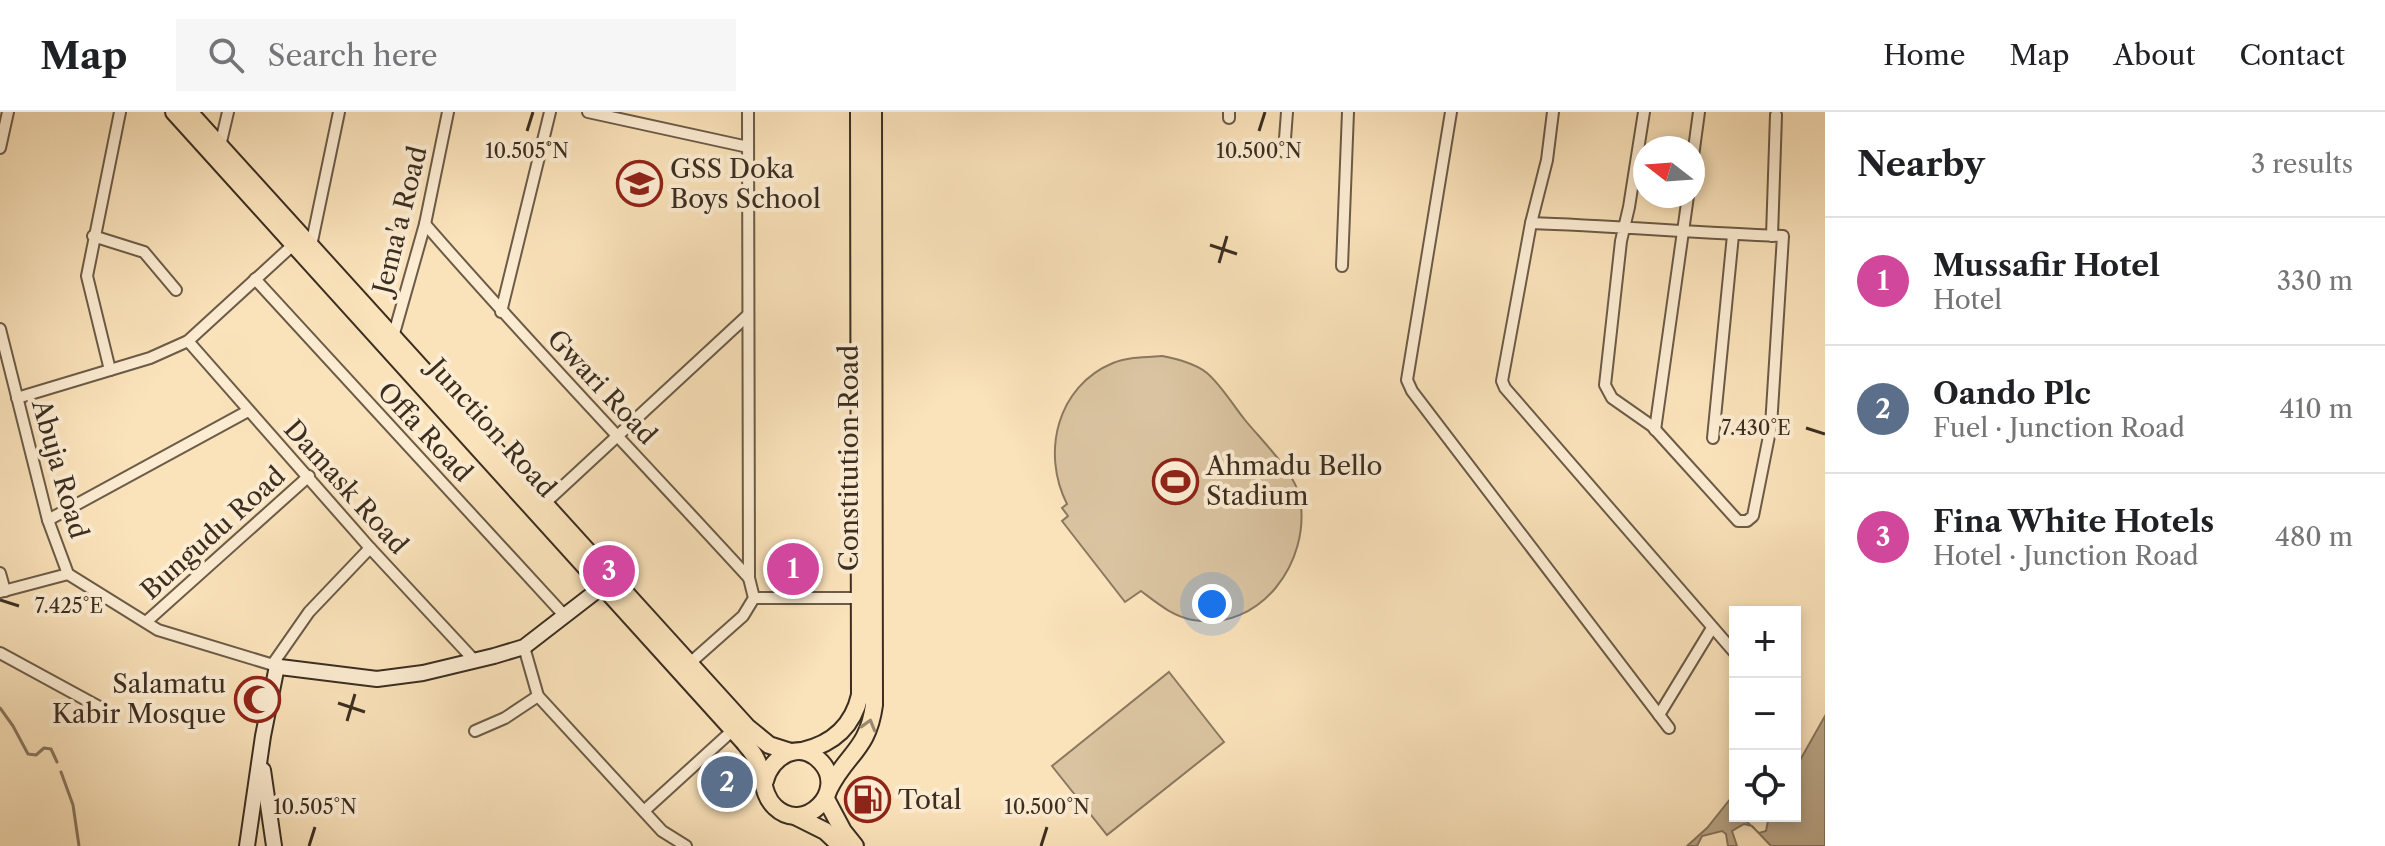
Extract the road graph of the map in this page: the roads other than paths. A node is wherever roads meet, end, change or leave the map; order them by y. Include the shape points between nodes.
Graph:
1 (8, 112) edge
2 (120, 112) edge
3 (174, 112) edge
4 (189, 112) edge
5 (228, 112) edge
6 (339, 112) edge
7 (448, 112) edge
8 (550, 112) edge
9 (588, 112) edge
10 (748, 112) edge
11 (859, 112) edge
12 (873, 112) edge
13 (1287, 112) edge
14 (1348, 112) edge
15 (1451, 112) edge
16 (1553, 112) edge
17 (1644, 112) edge
18 (1699, 112) edge
19 (1776, 115) dead end
20 (1696, 136) edge
21 (220, 146) junction
22 (748, 147) junction
23 (0, 148) edge
24 (1284, 152) dead end
25 (1686, 208) edge
26 (1531, 223) junction
27 (425, 224) junction
28 (1623, 226) junction
29 (1683, 232) junction
30 (1733, 235) junction
31 (93, 236) junction
32 (1772, 236) junction
33 (293, 245) junction
34 (311, 246) junction
35 (1342, 266) dead end
36 (255, 279) junction
37 (176, 290) dead end
38 (501, 312) junction
39 (747, 316) junction
40 (0, 329) edge
41 (393, 337) junction
42 (188, 341) junction
43 (110, 370) junction
44 (866, 388) junction
45 (17, 398) junction
46 (248, 411) junction
47 (1655, 430) junction
48 (620, 436) junction
49 (1713, 438) dead end
50 (309, 476) junction
51 (545, 503) junction
52 (48, 520) junction
53 (370, 548) junction
54 (0, 573) edge
55 (68, 574) junction
56 (749, 578) junction
57 (603, 586) junction
58 (2, 592) edge
59 (754, 598) junction
60 (861, 598) junction
61 (563, 614) junction
62 (146, 622) junction
63 (1712, 628) junction
64 (1729, 646) edge
65 (524, 647) junction
66 (0, 653) edge
67 (474, 660) junction
68 (690, 663) junction
69 (276, 666) junction
70 (538, 696) junction
71 (101, 708) dead end
72 (1659, 715) junction
73 (1669, 728) dead end
74 (733, 730) junction
75 (475, 731) dead end
76 (796, 751) junction
77 (261, 753) junction
78 (765, 781) junction
79 (827, 794) junction
80 (644, 811) junction
81 (795, 816) junction
82 (247, 846) edge
83 (274, 846) edge
84 (686, 846) edge
85 (841, 846) edge
86 (855, 846) edge

1 - 23 street
2 - 31 street
3 - 33 main road, Junction Road
4 - 21 main road, Junction Road
5 - 21 street
6 - 34 street
7 - 27 street, Jema'a Road
8 - 38 street
9 - 22 street
10 - 22 street, Gwari Road
11 - 44 main road, Constitution Road
12 - 44 main road, Constitution Road
13 - 24 street
14 - 35 street
15 - 72 street via 1407,380
16 - 26 street
17 - 28 street
18 - 20 street
19 - 32 street
21 - 34 main road, Junction Road
22 - 39 street, Gwari Road
25 - 29 street
26 - 28 street
26 - 63 street via 1502,375 1505,388
27 - 38 street, Gwari Road
27 - 41 street, Jema'a Road
28 - 29 street
28 - 47 street via 1605,385 1612,398
29 - 30 street
29 - 47 street
30 - 32 street
30 - 49 street
31 - 37 street via 144,252
31 - 43 street via 87,276
32 - 47 street via 1783,236 1771,426 1753,516 1738,521
33 - 36 street
33 - 57 main road, Junction Road
34 - 41 main road, Junction Road
36 - 42 street
36 - 61 street, Offa Road
38 - 48 street, Gwari Road
39 - 48 street
39 - 56 street, Gwari Road
40 - 45 street, Abuja Road
41 - 51 main road, Junction Road
42 - 43 street
42 - 46 street, Damask Road
43 - 45 street
44 - 60 main road, Constitution Road
79 -> 44 main road, Constitution Road via 864,740 874,705
45 - 52 street, Abuja Road
46 - 50 street, Damask Road
46 - 52 street
48 - 51 street
48 - 56 street, Gwari Road
50 - 53 street, Damask Road
50 - 62 street, Bungudu Road
51 - 68 main road, Junction Road
52 - 55 street, Abuja Road
53 - 67 street, Damask Road
53 - 69 street via 309,612
54 - 58 street
55 - 58 street
55 - 62 street
56 - 59 street, Gwari Road
57 - 61 street
57 - 74 main road, Junction Road
59 - 60 street
59 - 68 street via 743,616
60 - 76 main road, Constitution Road via 857,708 836,736 813,749
61 - 65 street
62 - 69 street
63 - 64 street
63 - 72 street
65 - 67 street
65 - 70 street
66 - 71 street
67 - 69 street via 377,679
68 - 76 main road, Junction Road via 756,736
69 - 77 street
70 - 75 street
70 - 80 street
72 - 73 street
74 - 78 main road, Junction Road via 757,759
74 - 80 street
76 - 78 main road via 773,762
76 - 79 main road via 812,754 826,769
77 - 82 street
77 - 83 street
78 - 81 main road via 776,808
79 - 81 main road via 813,812
79 - 86 main road
80 - 84 street
81 - 85 main road

